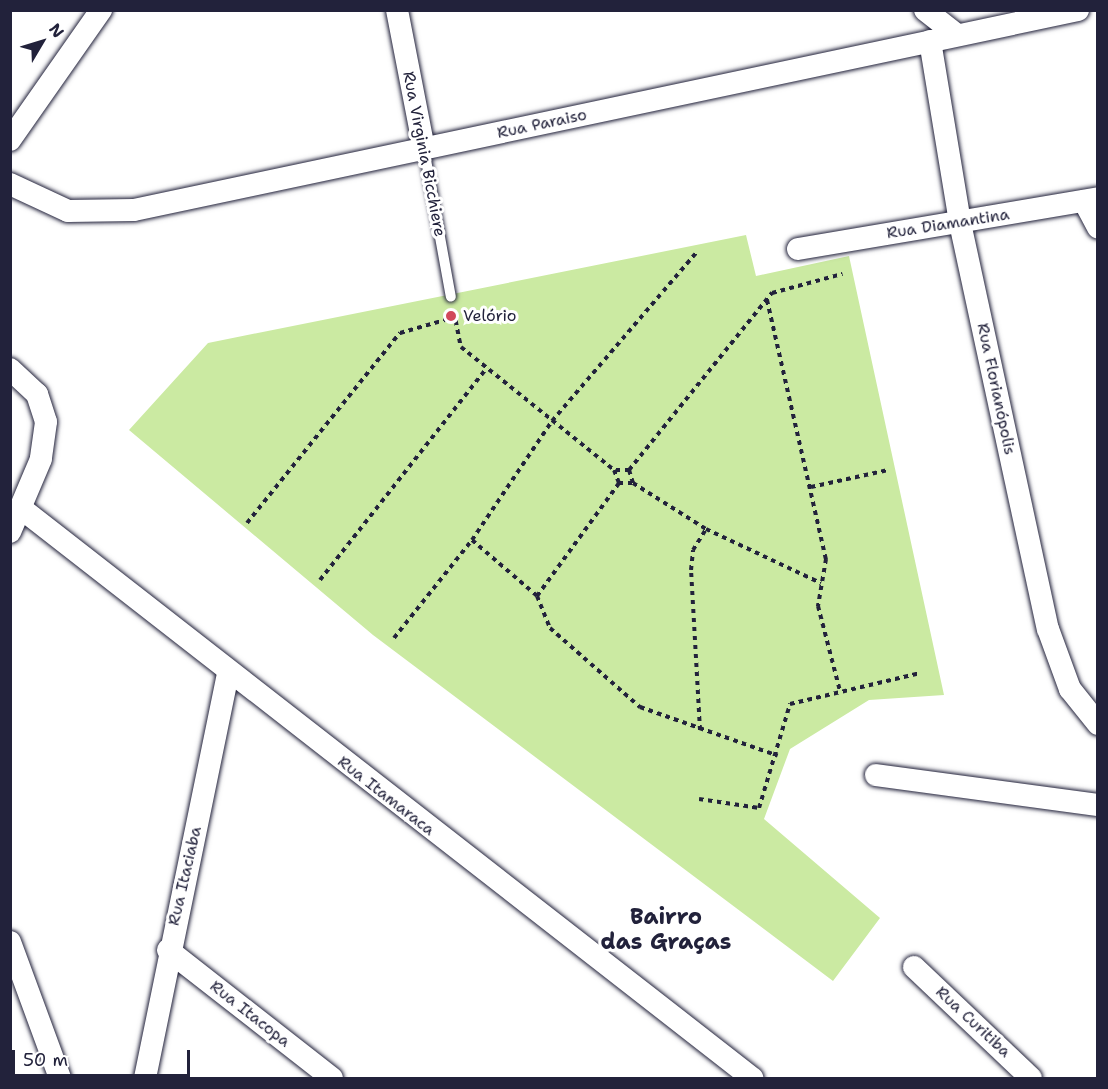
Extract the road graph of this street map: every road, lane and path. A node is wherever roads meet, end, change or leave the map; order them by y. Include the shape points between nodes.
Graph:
1 (101, 10) edge
2 (397, 10) edge
3 (926, 10) edge
4 (1078, 10) edge
5 (956, 34) junction
6 (930, 41) junction
7 (10, 140) edge
8 (424, 149) junction
9 (15, 195) edge
10 (1091, 200) edge
11 (960, 223) junction
12 (1098, 227) edge
13 (798, 249) dead end
14 (697, 252) dead end
15 (842, 274) dead end
16 (451, 297) joint
17 (767, 300) junction
18 (455, 317) junction
19 (487, 368) junction
20 (10, 369) edge
21 (552, 421) junction
22 (614, 470) junction
23 (629, 470) junction
24 (888, 470) dead end
25 (619, 483) junction
26 (633, 483) junction
27 (811, 487) junction
28 (22, 509) junction
29 (247, 523) dead end
30 (706, 529) junction
31 (10, 532) edge
32 (472, 540) junction
33 (320, 580) dead end
34 (820, 583) junction
35 (537, 596) junction
36 (394, 638) dead end
37 (920, 673) dead end
38 (228, 674) junction
39 (840, 691) junction
40 (1098, 724) edge
41 (700, 730) junction
42 (778, 756) junction
43 (876, 775) dead end
44 (699, 800) dead end
45 (1098, 805) edge
46 (10, 942) edge
47 (168, 950) junction
48 (914, 967) dead end
49 (60, 1078) edge
50 (146, 1078) edge
51 (332, 1078) edge
52 (752, 1078) edge
53 (1031, 1078) edge

1 - 7 street
2 - 8 street, Rua Virginia Bicchiere
3 - 5 street
4 - 5 street, Rua Paraiso
5 - 6 street, Rua Paraiso
6 - 8 street, Rua Paraiso
6 - 11 street, Rua Florianópolis
8 - 9 street, Rua Paraiso via 134,210 68,212
8 - 16 lane, Rua Virginia Bicchiere
10 - 11 street, Rua Diamantina
10 - 12 street
11 - 13 street, Rua Diamantina
11 - 40 street, Rua Florianópolis via 1048,628 1070,689
14 - 21 path
15 - 17 path via 772,293
16 - 18 path
17 - 23 path
17 - 27 path
18 - 19 path via 460,347
18 - 29 path via 399,333
19 - 21 path
19 - 33 path
20 - 28 street via 37,394 46,422 40,459
21 - 22 path
21 - 32 path
22 - 23 path
22 - 25 path
23 - 26 path
24 - 27 path
25 - 26 path
25 - 35 path
26 - 30 path
27 - 34 path via 826,559
28 - 31 street
28 - 38 street, Rua Itamaraca
30 - 34 path
30 - 41 path via 693,550 692,570
32 - 35 path
32 - 36 path
34 - 39 path via 818,606
35 - 41 path via 550,628 640,707
37 - 39 path
38 - 47 street, Rua Itaciaba
38 - 52 street, Rua Itamaraca
39 - 42 path via 790,704
41 - 42 path
42 - 44 path via 759,808
43 - 45 street
46 - 49 street
47 - 50 street, Rua Itaciaba
47 - 51 street, Rua Itacopa
48 - 53 street, Rua Curitiba

